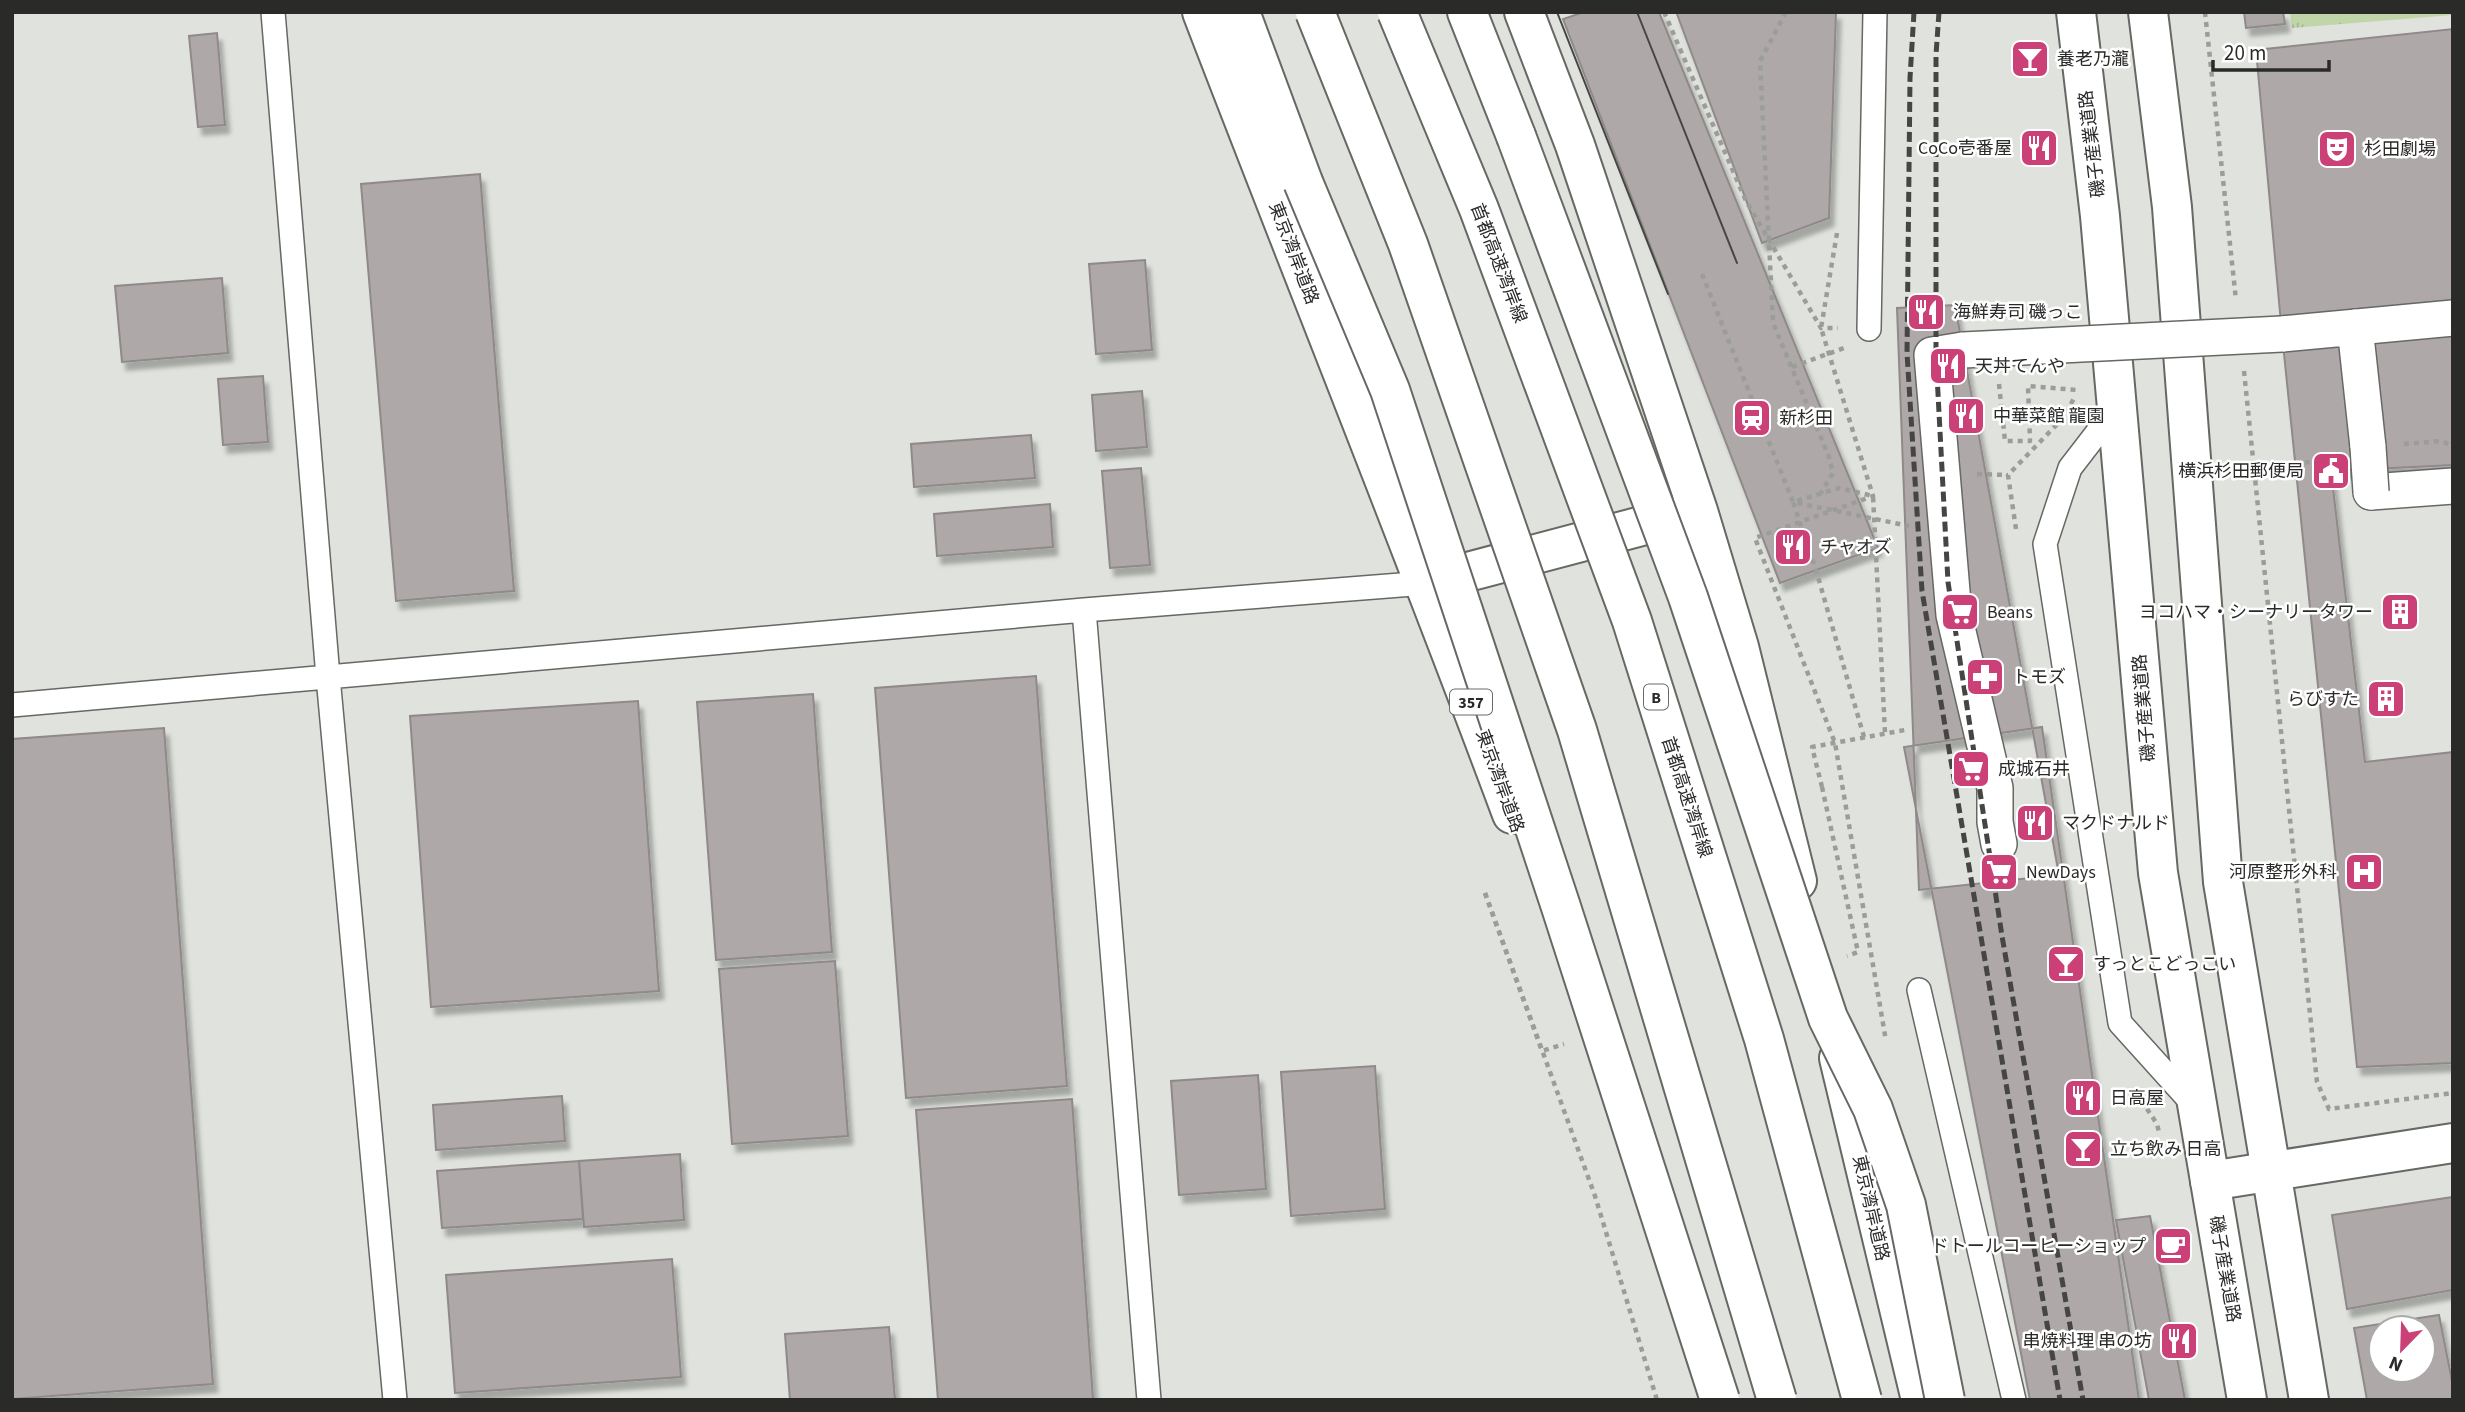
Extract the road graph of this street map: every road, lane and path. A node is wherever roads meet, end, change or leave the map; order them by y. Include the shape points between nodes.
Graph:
1 (273, 12) edge
2 (1202, 12) edge
3 (1240, 12) edge
4 (1315, 12) edge
5 (1397, 12) edge
6 (1467, 12) edge
7 (1524, 12) edge
8 (1664, 12) edge
9 (1786, 12) edge
10 (1875, 12) edge
11 (2076, 12) edge
12 (2148, 12) edge
13 (2205, 12) edge
14 (1702, 274) dead end
15 (2237, 303) dead end
16 (2453, 318) edge
17 (2355, 327) junction
18 (1821, 328) dead end
19 (1869, 329) dead end
20 (1980, 349) junction
21 (2243, 358) dead end
22 (2079, 390) dead end
23 (2117, 407) junction
24 (2441, 441) dead end
25 (2453, 446) edge
26 (2453, 486) edge
27 (1821, 493) junction
28 (1873, 496) junction
29 (1793, 502) junction
30 (1698, 511) junction
31 (1894, 523) dead end
32 (1426, 583) junction
33 (1083, 610) junction
34 (328, 677) junction
35 (12, 705) edge
36 (1905, 730) dead end
37 (1885, 733) junction
38 (1864, 737) junction
39 (1835, 743) junction
40 (1822, 787) dead end
41 (1999, 844) dead end
42 (1485, 893) dead end
43 (1919, 990) dead end
44 (1831, 1025) junction
45 (1542, 1051) dead end
46 (2453, 1093) edge
47 (2198, 1110) junction
48 (2453, 1143) edge
49 (2271, 1172) junction
50 (2210, 1181) junction
51 (1595, 1196) junction
52 (396, 1400) edge
53 (1149, 1400) edge
54 (1657, 1400) edge
55 (1719, 1400) edge
56 (1777, 1400) edge
57 (1862, 1400) edge
58 (1914, 1400) edge
59 (1921, 1400) edge
60 (1945, 1400) edge
61 (2014, 1400) edge
62 (2247, 1400) edge
63 (2309, 1400) edge

1 - 34 lane
2 - 32 main road, 東京湾岸道路 / 357
3 - 55 main road, bridge via 1303,182 1390,390
4 - 56 main road, bridge via 1408,244 1577,730
5 - 57 main road, 首都高速湾岸線 / B, bridge via 1479,209 1632,621 1764,1039
6 - 44 main road, bridge via 1688,597
7 - 30 main road, 東京湾岸道路 via 1575,145
8 - 18 path via 1746,201
9 - 27 path via 1760,61 1773,323 1829,457 1833,473
10 - 19 lane
11 - 23 main road, 磯子産業道路 via 2101,216
12 - 49 main road via 2172,207 2223,883
13 - 15 path
14 - 29 path
16 - 17 street
17 - 20 street, bridge
17 - 26 street, bridge via 2371,492
20 - 22 path via 2005,441 2030,441 2028,386
20 - 41 street via 1932,355 1954,615 1995,788
21 - 46 path via 2317,1082 2329,1109
23 - 47 main road, 磯子産業道路 via 2158,873
23 - 47 lane via 2070,468 2045,544 2120,1023
24 - 25 path
27 - 28 path via 1839,488
27 - 29 path
28 - 37 path
28 - 39 path via 1755,538
29 - 31 path
29 - 38 path
30 - 32 main road
30 - 58 main road, 東京湾岸道路 via 1780,806
32 - 33 lane
32 - 55 main road, 東京湾岸道路 / 357 via 1701,1324
33 - 34 lane
33 - 53 lane
34 - 35 lane
34 - 52 lane
36 - 37 path
37 - 38 path
38 - 39 path
39 - 40 path via 1812,747
42 - 51 path
43 - 61 lane
44 - 59 main road, bridge
44 - 60 main road, bridge via 1873,1109 1906,1205
45 - 51 path
47 - 50 main road, 磯子産業道路
48 - 49 main road
49 - 50 main road
49 - 63 main road
50 - 62 main road, 磯子産業道路
51 - 54 path

